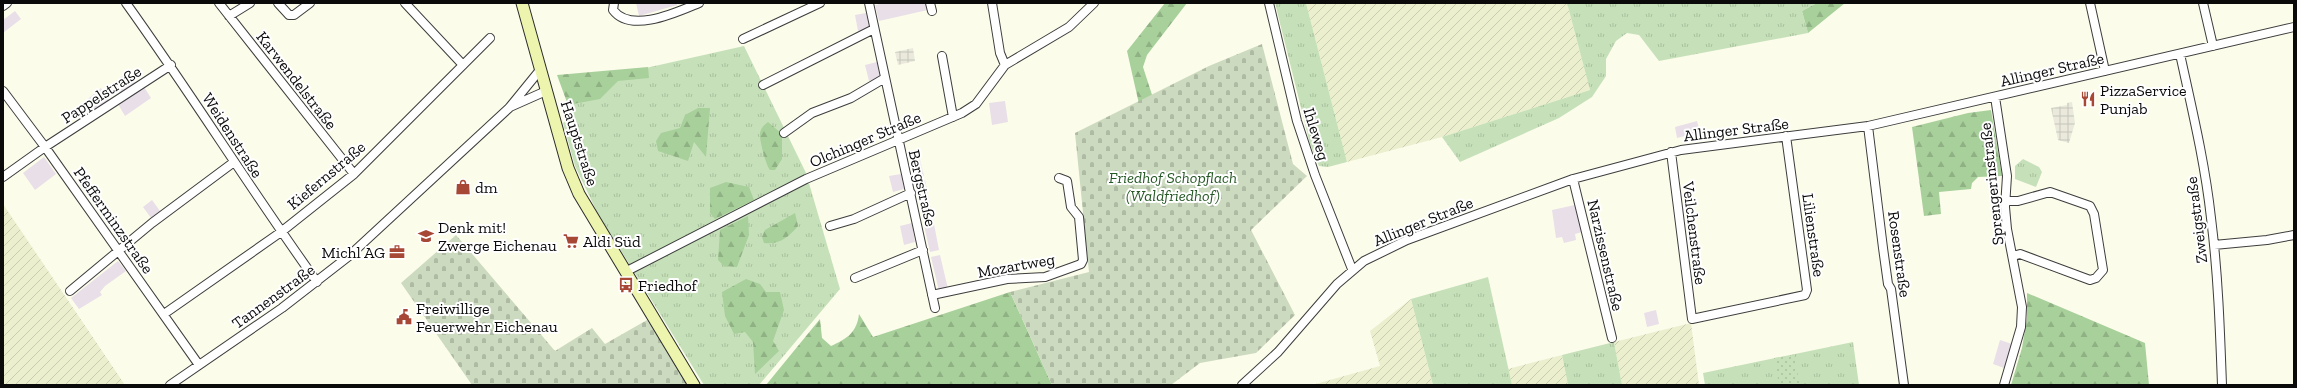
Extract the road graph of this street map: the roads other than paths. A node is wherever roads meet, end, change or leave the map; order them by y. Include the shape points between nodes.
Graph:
1 (7, 3) edge
2 (126, 3) edge
3 (219, 3) edge
4 (250, 3) edge
5 (278, 3) edge
6 (310, 3) edge
7 (405, 3) edge
8 (522, 3) edge
9 (614, 3) edge
10 (698, 3) edge
11 (820, 3) edge
12 (869, 3) edge
13 (992, 3) edge
14 (1094, 3) edge
15 (1269, 3) edge
16 (2090, 3) edge
17 (2203, 3) edge
18 (3, 6) edge
19 (229, 16) junction
20 (2294, 27) edge
21 (874, 29) junction
22 (490, 38) dead end
23 (743, 39) dead end
24 (2213, 46) junction
25 (2180, 54) junction
26 (942, 56) dead end
27 (171, 65) junction
28 (463, 65) junction
29 (1005, 65) junction
30 (540, 70) junction
31 (2105, 71) junction
32 (884, 78) junction
33 (763, 85) dead end
34 (546, 91) junction
35 (3, 92) edge
36 (1995, 97) junction
37 (509, 108) junction
38 (953, 117) junction
39 (1868, 126) junction
40 (784, 132) dead end
41 (1786, 136) junction
42 (898, 140) junction
43 (45, 147) junction
44 (1671, 152) junction
45 (234, 162) junction
46 (354, 174) junction
47 (3, 177) edge
48 (1059, 178) dead end
49 (1573, 179) junction
50 (911, 193) junction
51 (2005, 201) junction
52 (830, 226) dead end
53 (281, 232) junction
54 (2294, 235) edge
55 (2214, 245) junction
56 (923, 250) junction
57 (119, 251) junction
58 (2013, 256) junction
59 (1352, 269) junction
60 (625, 272) junction
61 (855, 278) dead end
62 (317, 282) junction
63 (70, 291) dead end
64 (932, 295) junction
65 (935, 308) dead end
66 (164, 314) junction
67 (1692, 319) joint
68 (1612, 338) dead end
69 (199, 366) junction
70 (170, 385) edge
71 (694, 385) edge
72 (1242, 385) edge
73 (1904, 385) edge
74 (2004, 385) edge
75 (2222, 385) edge

1 - 18 street
2 - 27 street, Weidenstraße
3 - 19 street, Karwendelstraße
4 - 19 street
5 - 6 street via 289,15 294,15
7 - 28 street
8 - 30 main road, Hauptstraße
9 - 10 street via 613,10 620,17 635,21 646,21
11 - 23 street
12 - 21 street, Bergstraße
13 - 29 street via 1000,53
14 - 29 street, Olchinger Straße via 1069,27
15 - 59 street, Ihleweg via 1297,121
16 - 31 street
17 - 24 street
19 - 46 street, Karwendelstraße
20 - 24 street, Allinger Straße
21 - 32 street, Bergstraße
21 - 33 street
22 - 28 street, Kiefernstraße
24 - 25 street, Allinger Straße
25 - 31 street, Allinger Straße
25 - 55 street, Zweigstraße via 2201,150
26 - 38 street
27 - 43 street, Pappelstraße
27 - 45 street, Weidenstraße
28 - 46 street, Kiefernstraße
29 - 38 street, Olchinger Straße via 976,104
30 - 34 main road, Hauptstraße
30 - 37 street, Tannenstraße
31 - 36 street, Allinger Straße
32 - 40 street via 851,98 812,113
32 - 42 street, Bergstraße
34 - 37 street, Tannenstraße
34 - 60 main road, Hauptstraße via 568,168 585,207
35 - 43 street, Pfefferminzstraße
36 - 39 street, Allinger Straße
36 - 51 street, Sprengerinstraße via 2007,176
37 - 62 street, Tannenstraße via 368,240
38 - 42 street, Olchinger Straße
39 - 41 street, Allinger Straße
39 - 73 street, Rosenstraße
41 - 44 street, Allinger Straße
41 - 67 street, Lilienstraße via 1807,290 1805,295
42 - 50 street, Bergstraße
42 - 60 street, Olchinger Straße via 806,179
43 - 47 street, Pappelstraße
43 - 57 street, Pfefferminzstraße
44 - 49 street, Allinger Straße
44 - 67 street, Veilchenstraße
45 - 53 street, Weidenstraße
45 - 57 street via 152,222
46 - 53 street, Kiefernstraße
48 - 64 street, Mozartweg via 1067,181 1072,207 1079,217 1083,260 1081,264 1045,277 1007,279
49 - 59 street, Allinger Straße via 1407,240 1381,251
49 - 68 street, Narzissenstraße
50 - 52 street via 854,219
50 - 56 street, Bergstraße
51 - 58 street, Sprengerinstraße via 2007,229
51 - 58 street via 2018,201 2050,192 2090,206 2094,214 2102,270 2096,278 2090,280 2020,254
53 - 62 street, Weidenstraße
53 - 66 street, Kiefernstraße
54 - 55 street
55 - 75 street, Zweigstraße
56 - 61 street
56 - 64 street, Bergstraße
57 - 63 street
57 - 66 street, Pfefferminzstraße
58 - 74 street, Sprengerinstraße via 2022,316
59 - 72 street, Allinger Straße via 1278,352
60 - 71 main road, Hauptstraße
62 - 69 street, Tannenstraße
64 - 65 street, Bergstraße
66 - 69 street, Pfefferminzstraße
69 - 70 street, Tannenstraße

